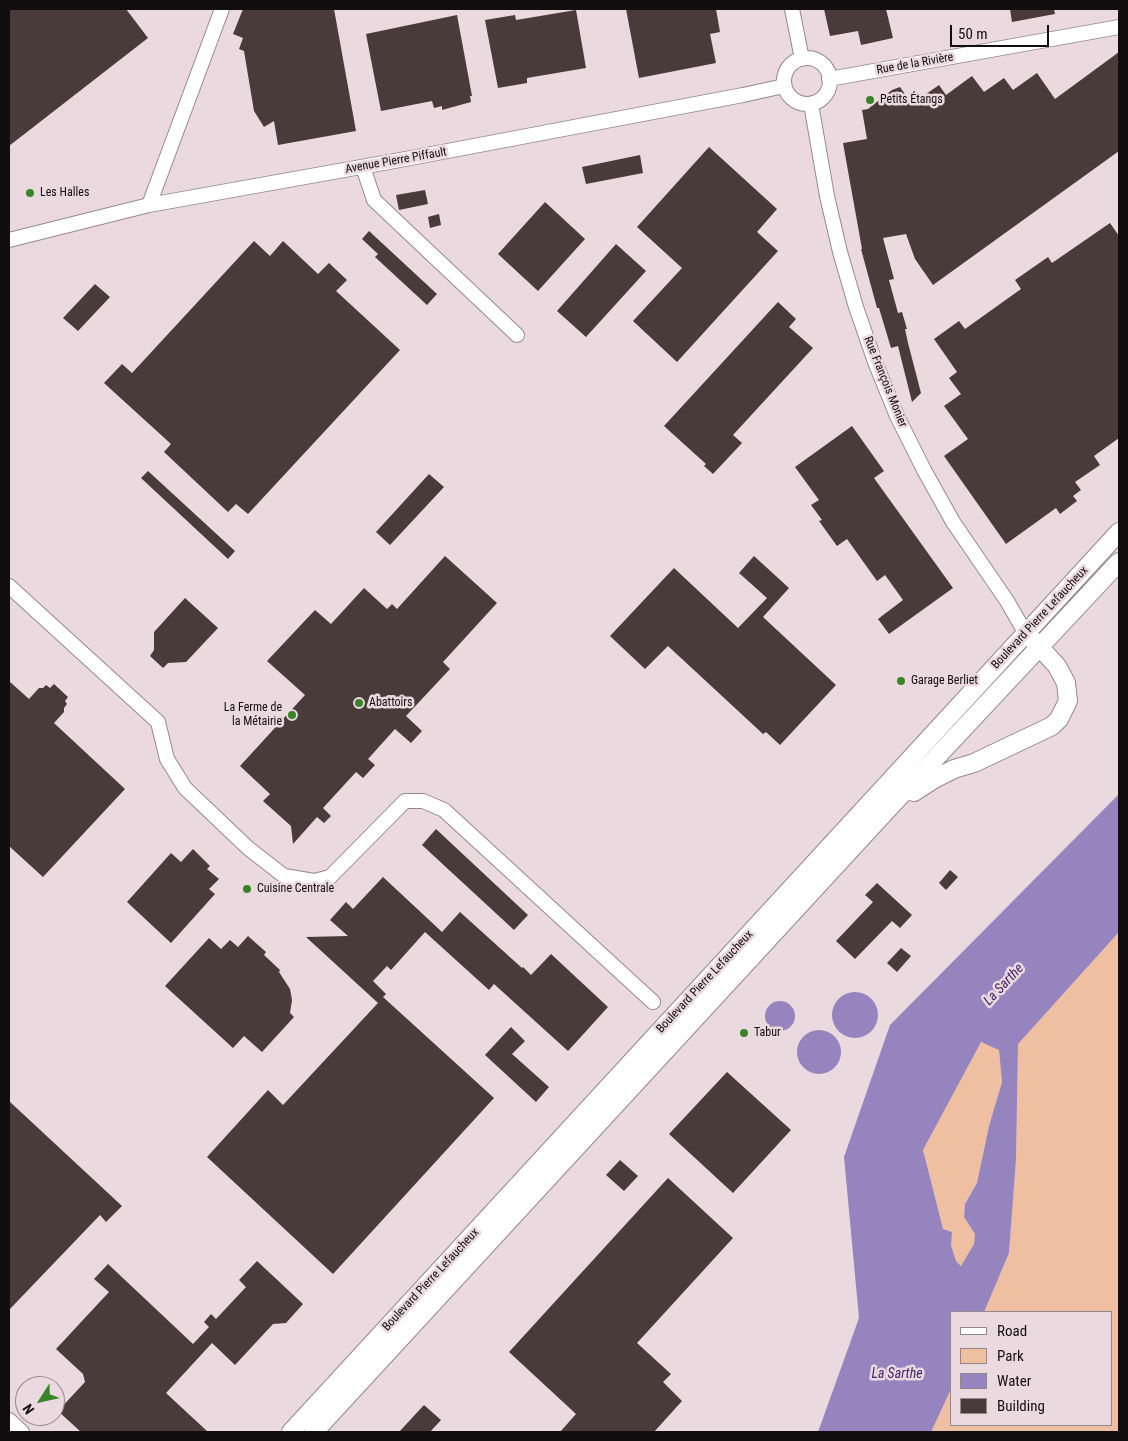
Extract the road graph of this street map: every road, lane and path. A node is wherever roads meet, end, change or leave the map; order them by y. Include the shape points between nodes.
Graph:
1 (222, 9) edge
2 (792, 9) edge
3 (1119, 27) edge
4 (802, 59) junction
5 (829, 79) junction
6 (784, 86) junction
7 (811, 104) junction
8 (363, 167) junction
9 (149, 204) junction
10 (9, 240) edge
11 (517, 335) dead end
12 (1119, 532) edge
13 (1119, 562) edge
14 (9, 586) edge
15 (1026, 634) junction
16 (1041, 647) junction
17 (888, 809) junction
18 (653, 1002) dead end
19 (9, 1420) edge
20 (22, 1432) edge
21 (291, 1432) edge
22 (314, 1432) edge

1 - 9 street
2 - 4 street
3 - 5 street, Rue de la Rivière
4 - 5 street via 819,62
4 - 6 street via 786,71
5 - 7 street via 825,95
6 - 7 street via 792,99
6 - 8 street, Avenue Pierre Piffault
7 - 15 street, Rue François Monier via 840,252 856,307 897,416 953,522 1008,601
8 - 9 street, Avenue Pierre Piffault
8 - 11 street via 374,200
9 - 10 street, Avenue Pierre Piffault
12 - 15 main road, Boulevard Pierre Lefaucheux
13 - 16 main road, Boulevard Pierre Lefaucheux
14 - 18 street via 158,722 167,759 185,788 248,848 284,876 314,882 330,877 405,801 423,801 444,810
15 - 16 main road
15 - 21 main road, Boulevard Pierre Lefaucheux
16 - 17 main road, Boulevard Pierre Lefaucheux
16 - 17 main road via 1066,683 1068,701 1059,719 1052,726 934,779
17 - 22 main road, Boulevard Pierre Lefaucheux
19 - 20 street

